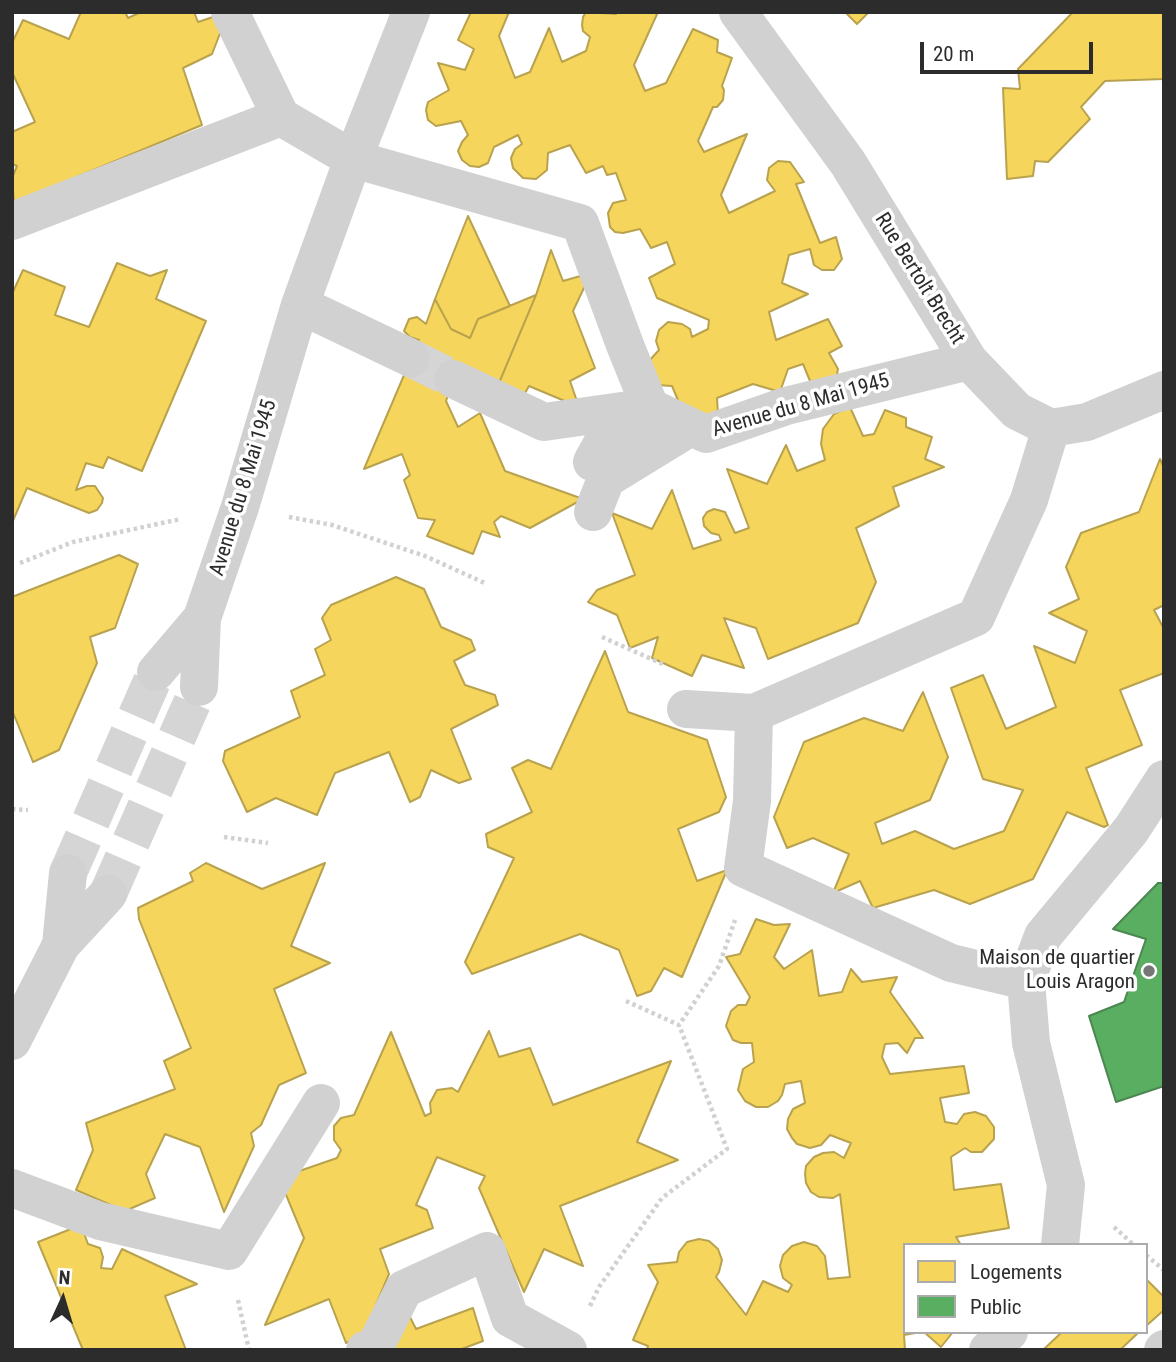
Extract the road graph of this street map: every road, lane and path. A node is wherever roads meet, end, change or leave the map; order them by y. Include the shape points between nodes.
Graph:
1 (230, 12) edge
2 (411, 12) edge
3 (738, 12) edge
4 (281, 117) junction
5 (353, 159) junction
6 (12, 221) edge
7 (300, 305) junction
8 (411, 358) tunnel mouth
9 (969, 361) junction
10 (453, 379) tunnel mouth
11 (1164, 390) edge
12 (650, 407) junction
13 (1051, 428) junction
14 (593, 512) dead end
15 (332, 525) dead end
16 (73, 542) dead end
17 (20, 562) dead end
18 (487, 583) dead end
19 (202, 618) junction
20 (602, 637) dead end
21 (671, 668) dead end
22 (156, 672) tunnel mouth
23 (199, 687) tunnel mouth
24 (686, 709) dead end
25 (754, 713) junction
26 (1164, 779) edge
27 (12, 809) edge
28 (28, 810) dead end
29 (224, 837) dead end
30 (268, 843) dead end
31 (68, 873) tunnel mouth
32 (108, 894) tunnel mouth
33 (61, 945) junction
34 (719, 966) dead end
35 (1026, 981) junction
36 (626, 1000) dead end
37 (678, 1025) junction
38 (12, 1041) edge
39 (321, 1103) dead end
40 (12, 1188) edge
41 (1060, 1243) edge
42 (1148, 1257) edge
43 (1164, 1270) edge
44 (239, 1306) dead end
45 (1007, 1334) edge
46 (249, 1350) edge
47 (365, 1350) edge
48 (568, 1350) edge
49 (988, 1350) edge

1 - 4 street
2 - 5 street, Avenue du 8 Mai 1945
3 - 9 street, Rue Bertolt Brecht via 848,163
4 - 5 street
4 - 6 street
5 - 7 street, Avenue du 8 Mai 1945
5 - 12 street via 580,223
7 - 8 street
7 - 19 street, Avenue du 8 Mai 1945
9 - 12 street, Avenue du 8 Mai 1945 via 786,406 706,434
9 - 13 street, Rue Bertolt Brecht via 1017,411
10 - 12 street via 544,422
11 - 13 street via 1087,422
12 - 14 street via 626,430 609,430 592,462 654,432 681,433 606,479
13 - 25 street via 1029,500 976,617
15 - 18 path via 425,556
16 - 17 path
19 - 22 street, Avenue du 8 Mai 1945
19 - 23 street, Avenue du 8 Mai 1945
20 - 21 path
24 - 25 street
25 - 35 street via 752,801 743,869 951,963
26 - 35 street via 1132,830 1043,936
27 - 28 path
29 - 30 path
31 - 33 street
32 - 33 street
33 - 38 street
34 - 37 path
35 - 41 street via 1031,1043 1066,1185
36 - 37 path
37 - 48 path via 727,1149 662,1198 599,1287
39 - 40 street via 229,1251 100,1221
42 - 43 path
44 - 46 path
45 - 49 street
47 - 48 street via 375,1347 404,1289 488,1251 510,1318

